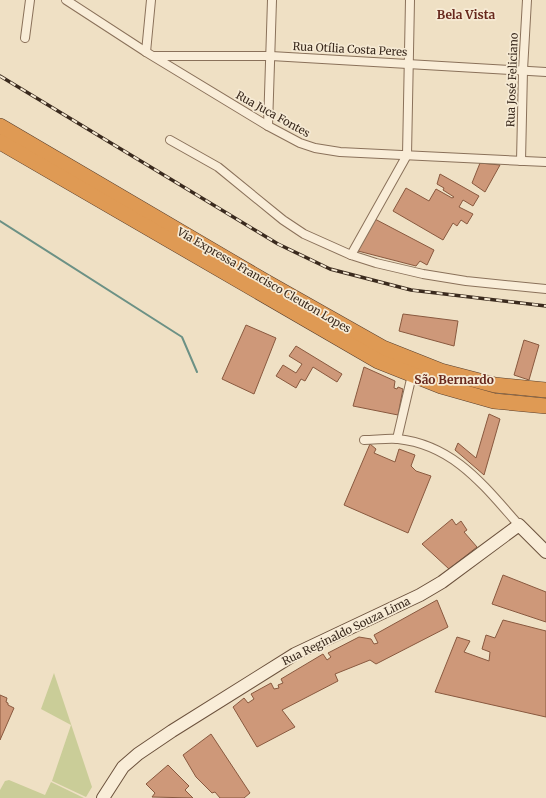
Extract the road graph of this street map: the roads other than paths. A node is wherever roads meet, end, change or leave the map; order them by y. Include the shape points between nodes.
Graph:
1 (30, 0) edge
2 (66, 0) edge
3 (151, 0) edge
4 (272, 0) edge
5 (410, 0) edge
6 (527, 0) edge
7 (24, 38) dead end
8 (150, 54) junction
9 (272, 56) junction
10 (409, 64) junction
11 (523, 70) junction
12 (546, 72) edge
13 (0, 126) edge
14 (268, 126) junction
15 (170, 140) dead end
16 (0, 142) edge
17 (407, 155) junction
18 (521, 161) junction
19 (546, 162) edge
20 (352, 255) junction
21 (546, 289) edge
22 (412, 375) junction
23 (546, 390) edge
24 (546, 406) edge
25 (397, 439) junction
26 (364, 440) dead end
27 (519, 525) junction
28 (546, 552) edge
29 (103, 798) edge

1 - 7 street
2 - 8 street, Rua Juca Fontes
3 - 8 street
4 - 9 street
5 - 10 street
6 - 11 street, Rua José Feliciano
8 - 9 street, Rua Otília Costa Peres
8 - 14 street, Rua Juca Fontes
9 - 10 street, Rua Otília Costa Peres
9 - 14 street
10 - 11 street, Rua Otília Costa Peres
10 - 17 street
11 - 12 street, Rua Otília Costa Peres
11 - 18 street, Rua José Feliciano
13 - 23 highway, Via Expressa Francisco Cleuton Lopes via 383,348 441,371 495,385
14 - 17 street, Rua Juca Fontes via 315,148 340,152
15 - 20 street via 218,167 304,234
16 - 22 highway, Via Expressa Francisco Cleuton Lopes via 366,354
17 - 18 street, Rua Juca Fontes
17 - 20 street
18 - 19 street, Rua Juca Fontes
20 - 21 street via 423,274
22 - 24 highway, Via Expressa Francisco Cleuton Lopes via 494,401
22 - 25 street
25 - 26 street
25 - 27 street via 426,445 452,458 477,478
27 - 28 street
27 - 29 street, Rua Reginaldo Souza Lima via 442,582 295,654 172,731 123,767

